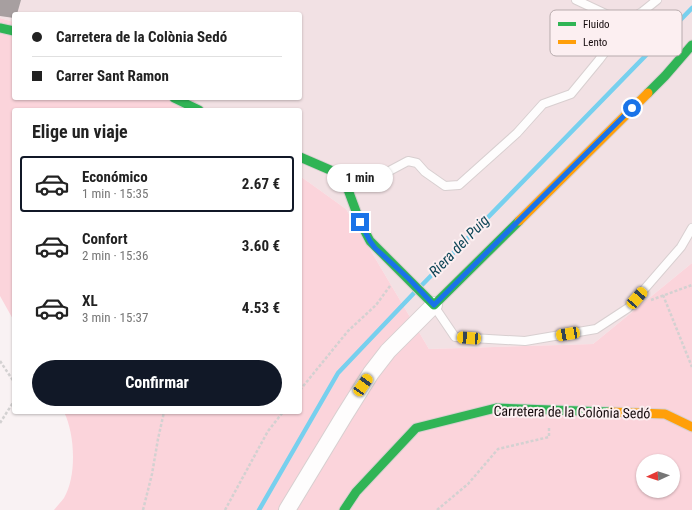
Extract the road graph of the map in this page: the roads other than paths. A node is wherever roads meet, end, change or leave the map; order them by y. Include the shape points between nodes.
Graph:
1 (576, 0) edge
2 (657, 0) edge
3 (597, 10) edge
4 (644, 10) edge
5 (0, 28) edge
6 (12, 31) edge
7 (692, 45) edge
8 (602, 56) edge
9 (178, 100) edge
10 (195, 108) edge
11 (302, 158) edge
12 (378, 176) dead end
13 (692, 228) edge
14 (429, 301) junction
15 (692, 427) edge
16 (287, 510) edge
17 (344, 510) edge

1 - 3 lane
2 - 4 lane
5 - 6 street
7 - 14 street via 665,76
8 - 12 lane via 571,94 543,104 518,133 458,185 445,186 417,163 408,161
9 - 10 street
11 - 14 street via 340,176 370,241
13 - 14 lane via 681,247 628,308 596,329 525,342 455,337
14 - 16 street via 371,373
15 - 17 street, Carretera de la Colònia Sedó via 665,414 496,408 416,428 356,492

